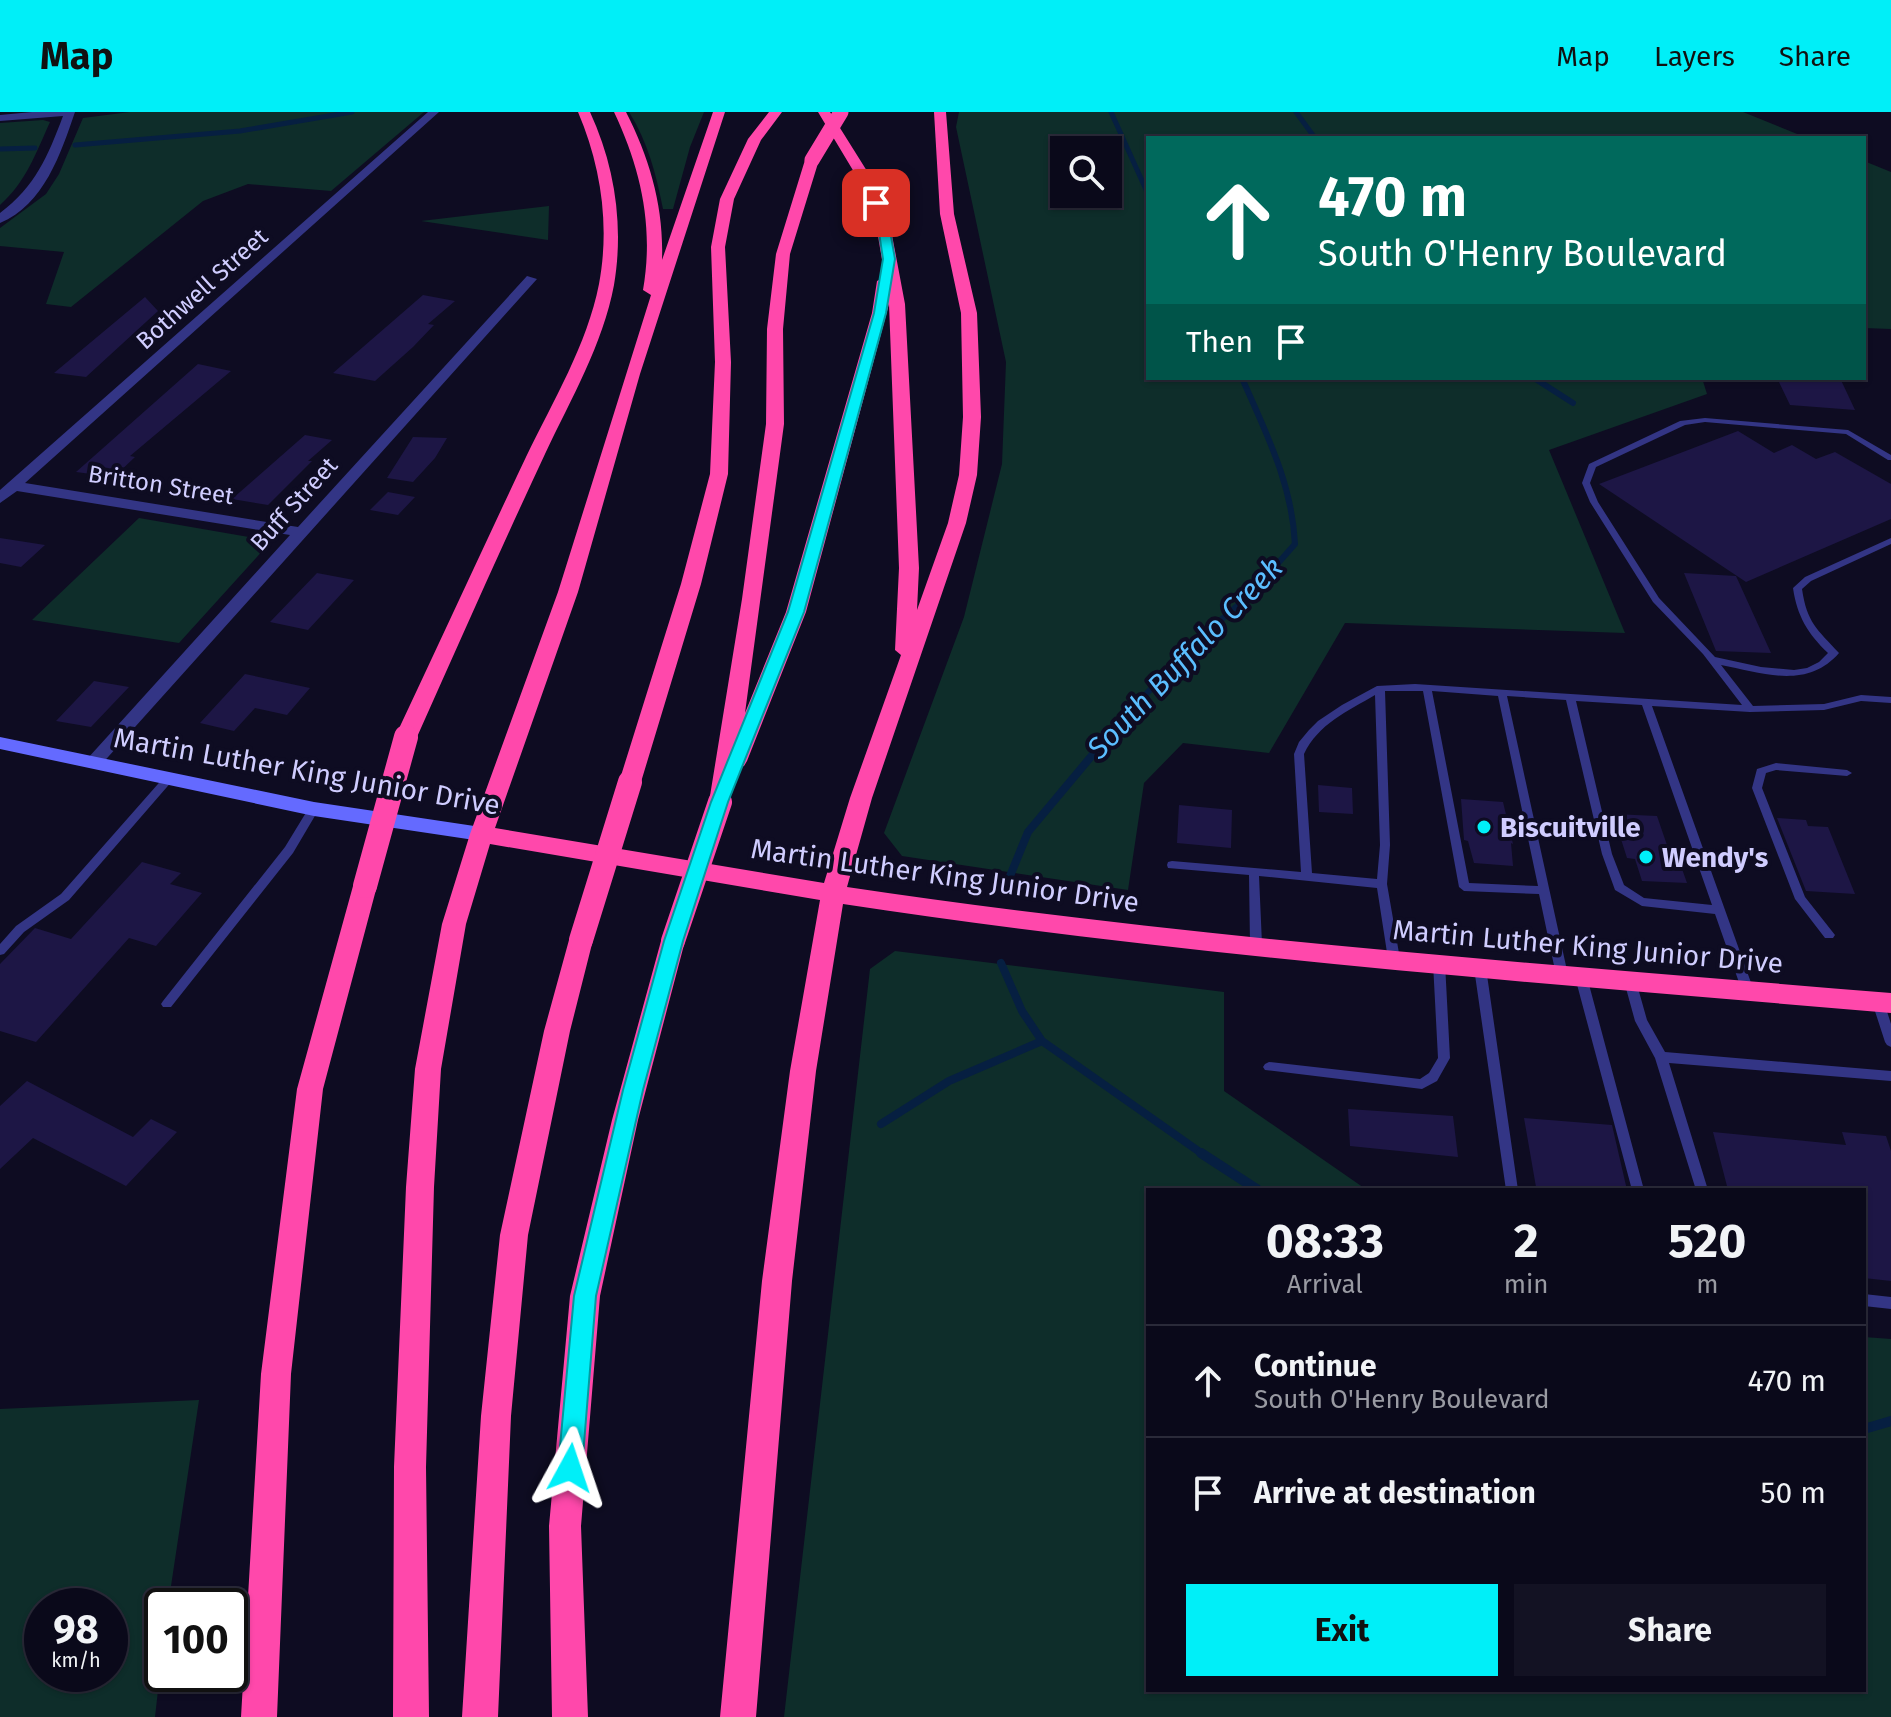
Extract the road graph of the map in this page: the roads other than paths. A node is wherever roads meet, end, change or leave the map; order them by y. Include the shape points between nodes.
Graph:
1 (69, 112) edge
2 (434, 112) edge
3 (584, 112) edge
4 (620, 112) edge
5 (719, 112) edge
6 (776, 112) edge
7 (824, 112) edge
8 (841, 112) edge
9 (940, 112) edge
10 (19, 114) edge
11 (0, 118) edge
12 (0, 219) edge
13 (889, 259) junction
14 (531, 279) dead end
15 (632, 374) junction
16 (1891, 458) edge
17 (14, 486) junction
18 (0, 498) edge
19 (300, 532) junction
20 (1891, 541) edge
21 (1713, 660) junction
22 (904, 680) junction
23 (1380, 688) junction
24 (1427, 688) junction
25 (1502, 693) junction
26 (1570, 697) junction
27 (1891, 700) edge
28 (1646, 702) junction
29 (1750, 709) junction
30 (0, 743) edge
31 (94, 762) junction
32 (1847, 773) dead end
33 (169, 778) junction
34 (720, 802) junction
35 (314, 809) junction
36 (481, 834) junction
37 (1172, 865) dead end
38 (1254, 871) junction
39 (1307, 876) junction
40 (1382, 884) junction
41 (1544, 890) junction
42 (833, 894) junction
43 (1720, 910) junction
44 (1829, 935) dead end
45 (1256, 944) junction
46 (0, 951) edge
47 (1394, 959) junction
48 (1439, 963) junction
49 (1480, 968) junction
50 (1572, 976) junction
51 (1630, 981) junction
52 (1748, 991) junction
53 (1884, 1002) edge
54 (167, 1004) dead end
55 (1891, 1042) edge
56 (1661, 1057) junction
57 (1269, 1067) dead end
58 (1891, 1076) edge
59 (1512, 1188) edge
60 (1637, 1188) edge
61 (1701, 1188) edge
62 (1866, 1300) edge
63 (1891, 1303) edge
64 (259, 1717) edge
65 (411, 1717) edge
66 (480, 1717) edge
67 (570, 1717) edge
68 (738, 1717) edge

1 - 10 street
1 - 12 street via 47,174
2 - 17 street, Bothwell Street
3 - 64 highway, bridge via 606,182 606,286 569,384 406,737 310,1089 276,1374
4 - 15 highway via 643,167 652,219 654,274
5 - 15 highway
6 - 66 highway, bridge via 755,139 727,199 718,247 723,362 719,474 691,584 581,940 514,1235 496,1416
7 - 13 highway via 870,187
8 - 34 highway, bridge via 812,160 783,254 775,329 775,424
9 - 22 highway via 947,214 969,313 972,417 968,475 957,523
10 - 11 street
13 - 22 highway via 897,304 909,568
13 - 34 highway via 880,313 796,612
14 - 19 street, Buff Street
15 - 36 highway via 568,592
16 - 21 lane via 1848,432 1705,420 1683,423 1592,466 1586,483 1594,502 1656,600
17 - 18 street, Bothwell Street
17 - 19 street, Britton Street
19 - 31 street, Buff Street
20 - 21 lane via 1797,588 1800,612 1834,653 1825,666 1796,675
21 - 29 lane
22 - 42 highway
23 - 24 lane
23 - 39 lane via 1315,728 1302,744
23 - 40 lane
24 - 25 lane
24 - 41 lane via 1464,887
25 - 26 lane
25 - 41 lane
26 - 28 lane
26 - 43 lane via 1619,887 1642,902
27 - 29 lane
28 - 29 lane
28 - 43 lane
30 - 31 main road, Martin Luther King Junior Drive
31 - 33 main road, Martin Luther King Junior Drive
32 - 44 lane via 1776,766 1761,771 1757,788 1800,899
33 - 35 main road, Martin Luther King Junior Drive
33 - 46 lane via 65,897 20,929
34 - 67 highway, bridge via 673,941 585,1296 565,1526
35 - 36 main road, Martin Luther King Junior Drive
35 - 54 lane via 289,850
36 - 42 highway, Martin Luther King Junior Drive
36 - 65 highway via 454,924 428,1069 410,1467
37 - 38 lane
38 - 39 lane
38 - 45 lane
39 - 40 lane
40 - 47 lane
41 - 50 lane
42 - 45 highway, Martin Luther King Junior Drive
42 - 68 highway via 803,1071 777,1281
43 - 52 lane
45 - 47 highway, Martin Luther King Junior Drive
47 - 48 highway, Martin Luther King Junior Drive
48 - 49 highway, Martin Luther King Junior Drive
48 - 57 lane via 1444,1058 1422,1084
49 - 50 highway, Martin Luther King Junior Drive
49 - 59 lane
50 - 51 highway, Martin Luther King Junior Drive
50 - 60 lane
51 - 52 highway, Martin Luther King Junior Drive
51 - 56 lane via 1641,1021
52 - 53 highway, Martin Luther King Junior Drive
53 - 55 lane
56 - 58 lane
56 - 61 lane
62 - 63 lane

